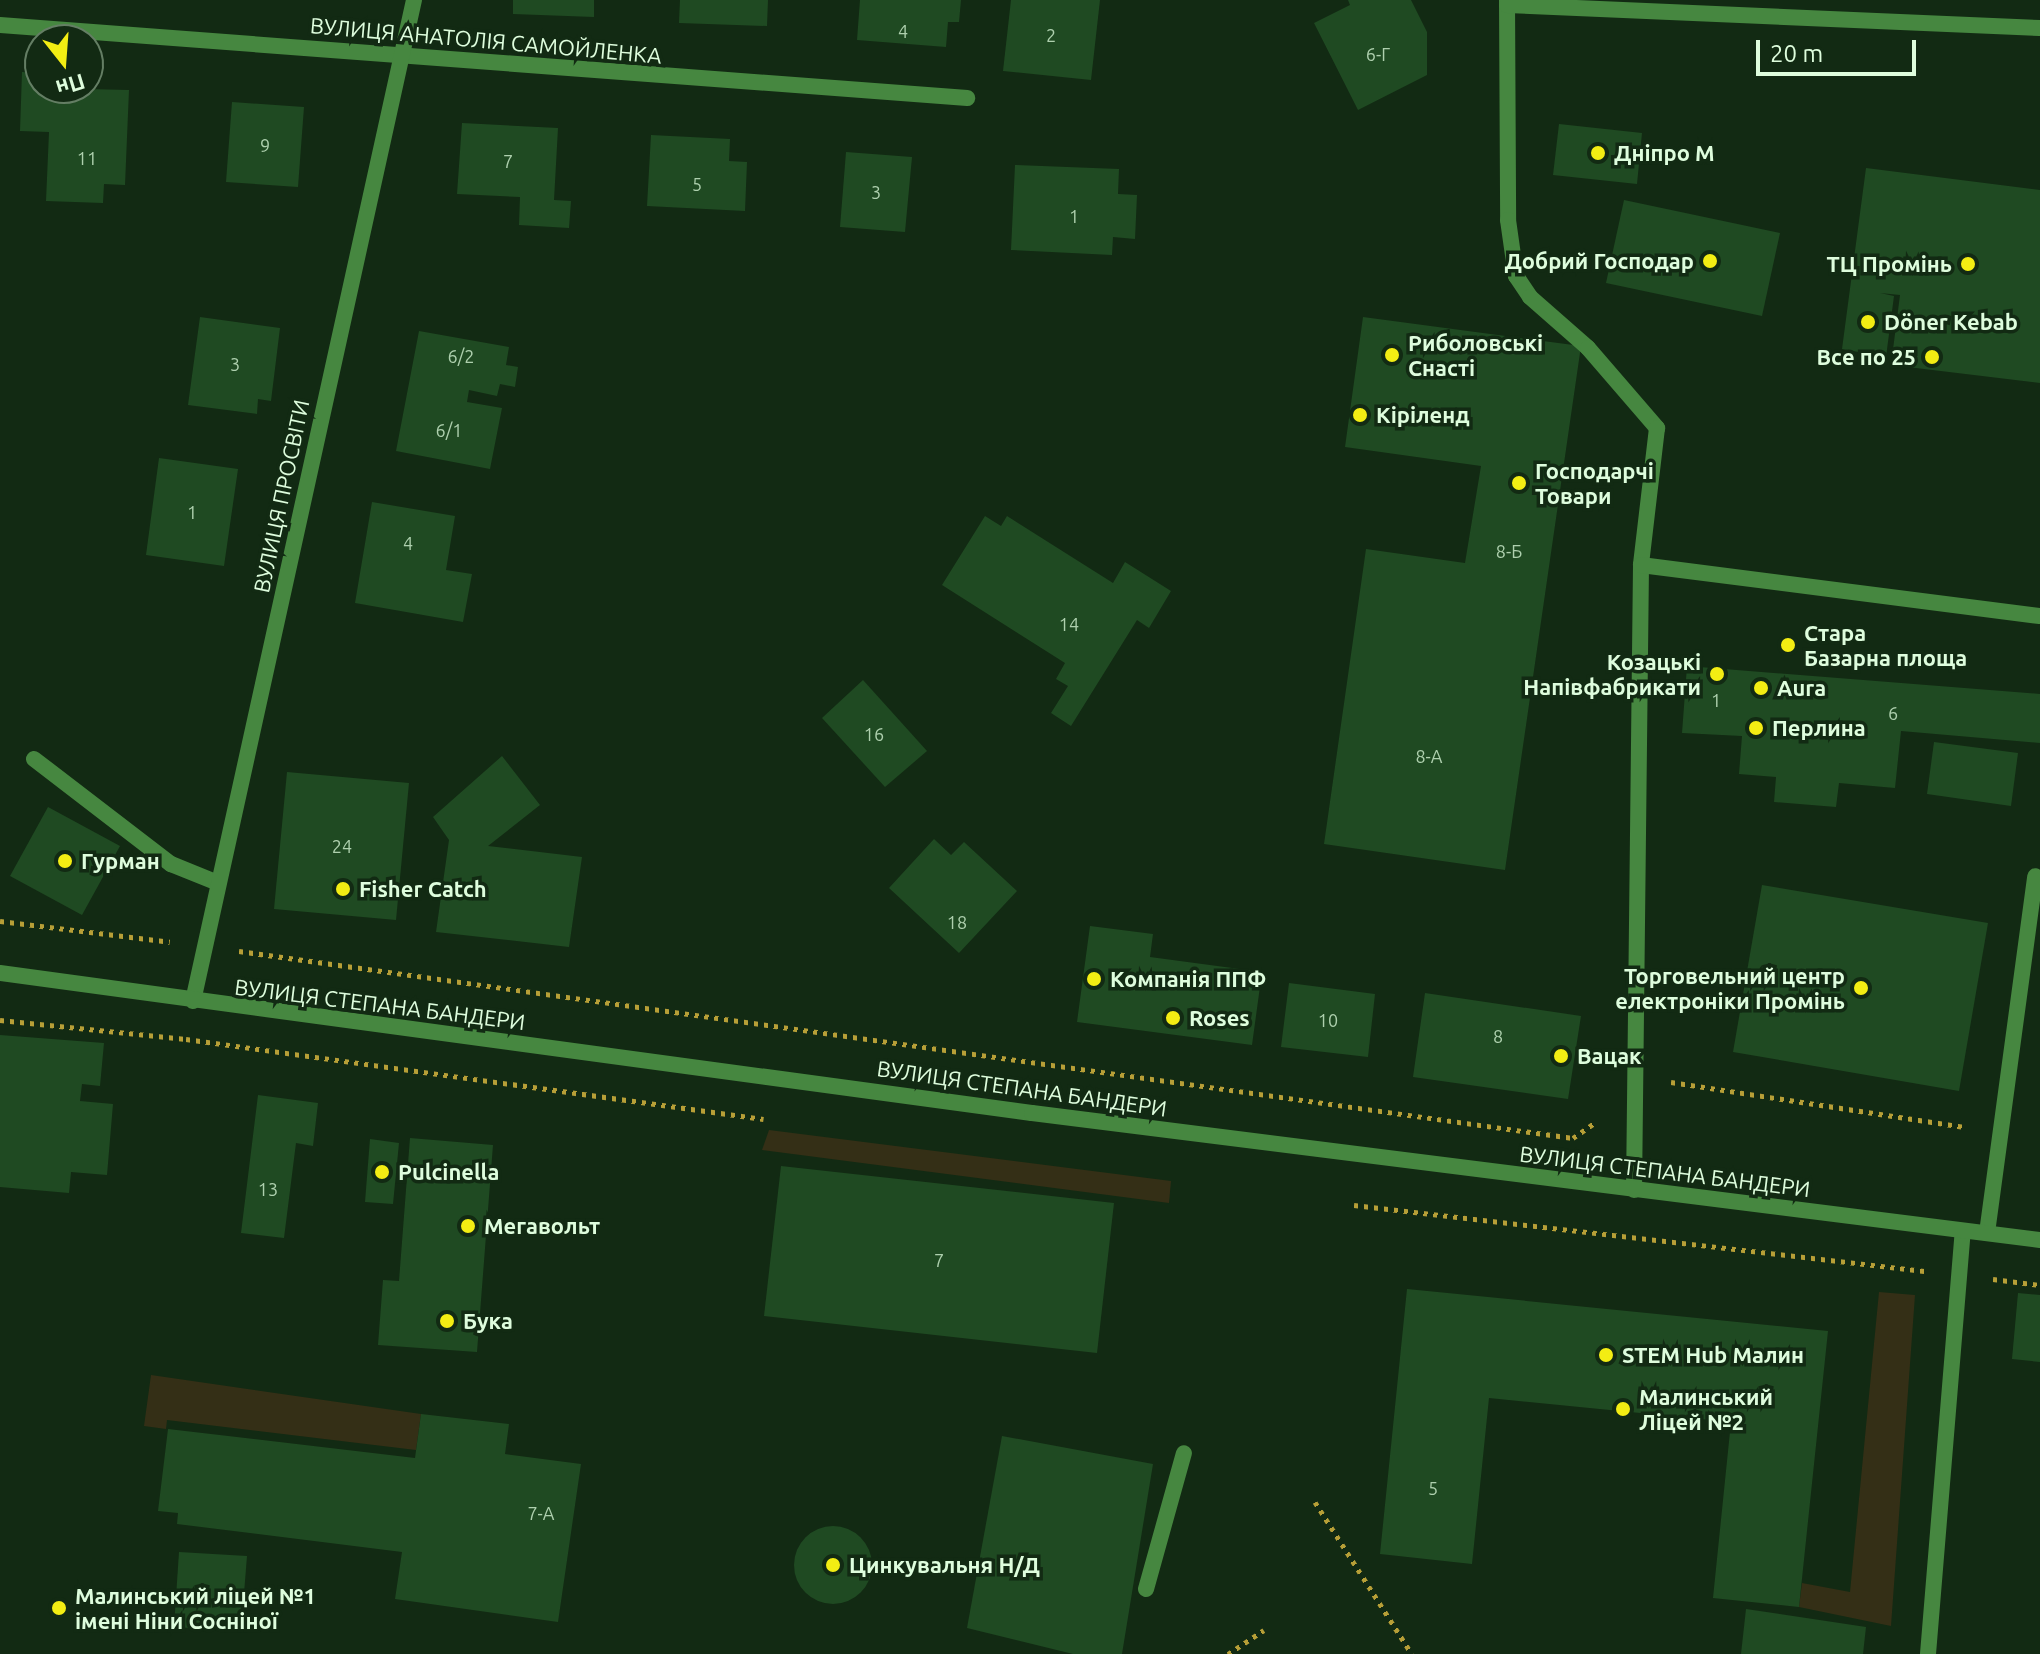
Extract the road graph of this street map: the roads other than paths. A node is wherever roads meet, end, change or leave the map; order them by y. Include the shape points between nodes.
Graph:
1 (414, 0) edge
2 (1507, 3) edge
3 (0, 25) edge
4 (2040, 28) edge
5 (401, 53) junction
6 (967, 98) dead end
7 (1641, 565) junction
8 (2040, 616) edge
9 (34, 759) dead end
10 (2035, 876) dead end
11 (218, 883) junction
12 (0, 973) edge
13 (193, 1001) junction
14 (1634, 1190) junction
15 (1963, 1231) junction
16 (1987, 1233) junction
17 (2040, 1240) edge
18 (1184, 1453) dead end
19 (1146, 1589) dead end
20 (1928, 1654) edge

1 - 5 street, ВУЛИЦЯ ПРОСВІТИ
2 - 4 street
2 - 7 street via 1508,220 1516,276 1530,297 1588,348 1657,428
3 - 5 street, ВУЛИЦЯ АНАТОЛІЯ САМОЙЛЕНКА
5 - 6 street, ВУЛИЦЯ АНАТОЛІЯ САМОЙЛЕНКА
5 - 11 street, ВУЛИЦЯ ПРОСВІТИ
7 - 8 street
7 - 14 street via 1640,1077
9 - 11 street via 171,864
10 - 16 street
11 - 13 street, ВУЛИЦЯ ПРОСВІТИ
12 - 13 street, ВУЛИЦЯ СТЕПАНА БАНДЕРИ
13 - 14 street, ВУЛИЦЯ СТЕПАНА БАНДЕРИ
14 - 15 street, ВУЛИЦЯ СТЕПАНА БАНДЕРИ
15 - 16 street, ВУЛИЦЯ СТЕПАНА БАНДЕРИ
15 - 20 street
16 - 17 street, ВУЛИЦЯ СТЕПАНА БАНДЕРИ
18 - 19 street

